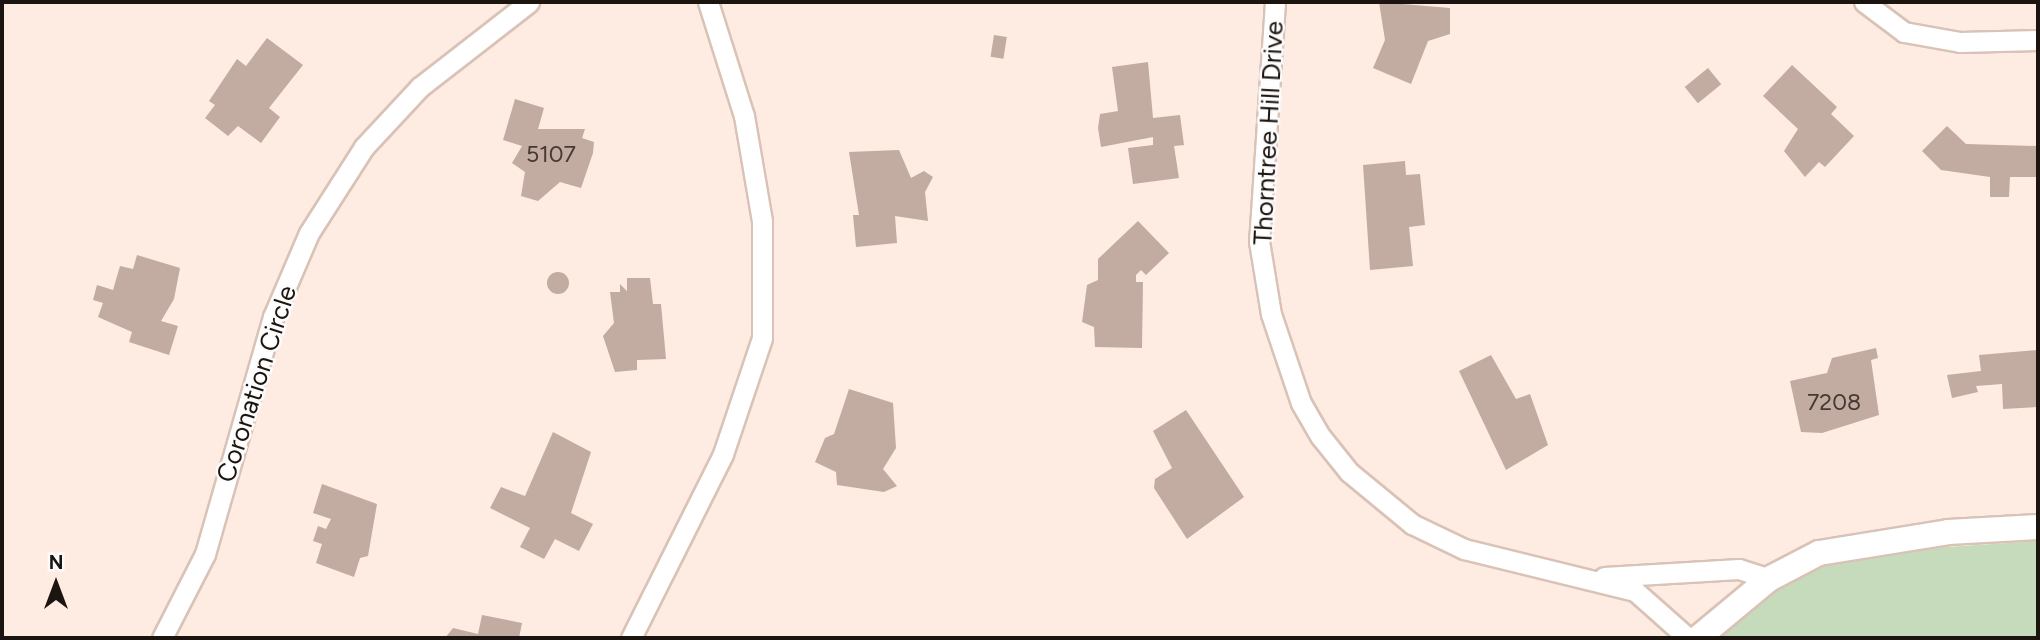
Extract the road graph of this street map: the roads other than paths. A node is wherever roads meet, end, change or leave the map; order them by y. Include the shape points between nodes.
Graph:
1 (529, 2) edge
2 (708, 2) edge
3 (1275, 2) edge
4 (1864, 2) edge
5 (2038, 40) edge
6 (2038, 527) edge
7 (1597, 578) junction
8 (1769, 579) junction
9 (162, 638) edge
10 (631, 638) edge
11 (1688, 638) edge
12 (1698, 638) edge

1 - 9 street, Coronation Circle via 420,87 364,147 309,233 273,317 205,554
2 - 10 street via 744,116 762,220 762,338 723,454
3 - 7 street, Thorntree Hill Drive via 1259,241 1271,314 1301,402 1349,472 1412,524 1464,549
4 - 5 street via 1903,32 1960,42
6 - 8 street via 1870,541 1819,553
7 - 8 street, Thorntree Hill Drive via 1739,569
7 - 11 street, Thorntree Hill Drive via 1635,591
8 - 12 street

